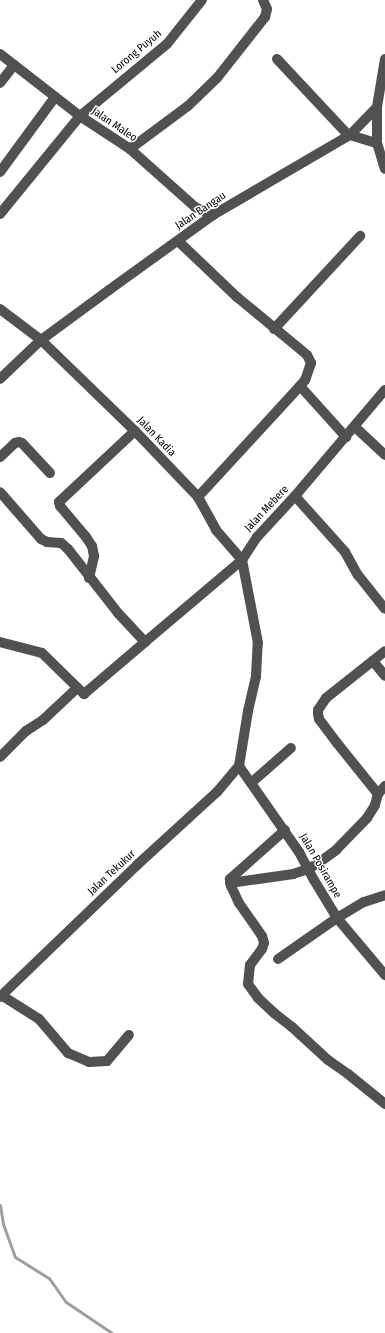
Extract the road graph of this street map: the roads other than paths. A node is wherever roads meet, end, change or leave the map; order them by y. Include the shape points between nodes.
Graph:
1 (202, 0) edge
2 (263, 0) edge
3 (0, 54) edge
4 (277, 59) dead end
5 (385, 64) edge
6 (14, 65) junction
7 (0, 82) edge
8 (55, 97) junction
9 (377, 107) junction
10 (80, 116) junction
11 (349, 135) junction
12 (378, 143) junction
13 (130, 149) junction
14 (385, 169) edge
15 (0, 172) edge
16 (0, 214) edge
17 (213, 216) junction
18 (360, 236) dead end
19 (178, 241) junction
20 (0, 309) edge
21 (274, 329) junction
22 (41, 340) junction
23 (0, 379) edge
24 (300, 386) junction
25 (385, 390) edge
26 (355, 427) junction
27 (134, 431) junction
28 (346, 437) junction
29 (385, 455) edge
30 (0, 457) edge
31 (50, 473) dead end
32 (0, 492) edge
33 (295, 496) junction
34 (198, 497) junction
35 (242, 560) junction
36 (89, 578) junction
37 (385, 609) edge
38 (0, 642) edge
39 (145, 642) junction
40 (385, 651) edge
41 (373, 661) junction
42 (385, 676) edge
43 (77, 688) junction
44 (291, 748) dead end
45 (0, 756) edge
46 (239, 766) junction
47 (250, 783) junction
48 (382, 790) edge
49 (285, 830) junction
50 (308, 869) junction
51 (230, 883) junction
52 (385, 895) edge
53 (337, 918) junction
54 (278, 959) dead end
55 (385, 975) edge
56 (1, 996) edge
57 (129, 1035) dead end
58 (385, 1104) edge

1 - 10 street, Lorong Puyuh via 167,44
2 - 13 street via 267,9 265,17 217,78 188,106
3 - 6 street, Jalan Maleo
4 - 11 street
5 - 9 street
6 - 7 street
6 - 8 street, Jalan Maleo
8 - 10 street, Jalan Maleo
8 - 15 street
9 - 11 street, Jalan Bangau
9 - 12 street
10 - 13 street, Jalan Maleo
10 - 16 street, Lorong Puyuh
11 - 12 street
11 - 17 street, Jalan Bangau
12 - 14 street
13 - 17 street, Jalan Maleo via 195,207
17 - 19 street, Jalan Bangau
18 - 21 street
19 - 21 street
19 - 22 street, Jalan Bangau
20 - 22 street
21 - 24 street via 310,360 310,368
22 - 23 street, Jalan Bangau
22 - 27 street, Jalan Kadia
24 - 28 street
24 - 34 street
25 - 26 street, Jalan Mebere
26 - 28 street, Jalan Mebere
26 - 29 street
27 - 34 street, Jalan Kadia
27 - 36 street via 59,502 92,546 94,556
28 - 33 street, Jalan Mebere
30 - 31 street via 19,442
32 - 36 street via 41,538 47,542 64,545
33 - 35 street, Jalan Mebere via 257,537
33 - 37 street via 345,552 358,575
34 - 35 street, Jalan Kadia via 216,530
35 - 39 street, Jalan Mebere
35 - 46 street via 258,643 256,676
36 - 39 street
38 - 43 street via 42,653
39 - 43 street, Jalan Mebere via 85,693
40 - 41 street
41 - 42 street
41 - 48 street via 326,698 318,714 337,743
43 - 45 street
44 - 47 street
46 - 47 street, Jalan Posirampe
46 - 56 street, Jalan Tekukur via 217,792
47 - 49 street, Jalan Posirampe
48 - 50 street via 367,818 336,850
49 - 50 street, Jalan Posirampe
49 - 51 street via 231,877
50 - 51 street via 293,874
50 - 53 street, Jalan Posirampe
51 - 58 street via 239,903 262,936 264,943 250,965 247,979 251,990 328,1060
52 - 53 street via 364,902
53 - 54 street
53 - 55 street, Jalan Posirampe
56 - 57 street via 39,1020 68,1053 89,1062 107,1060

